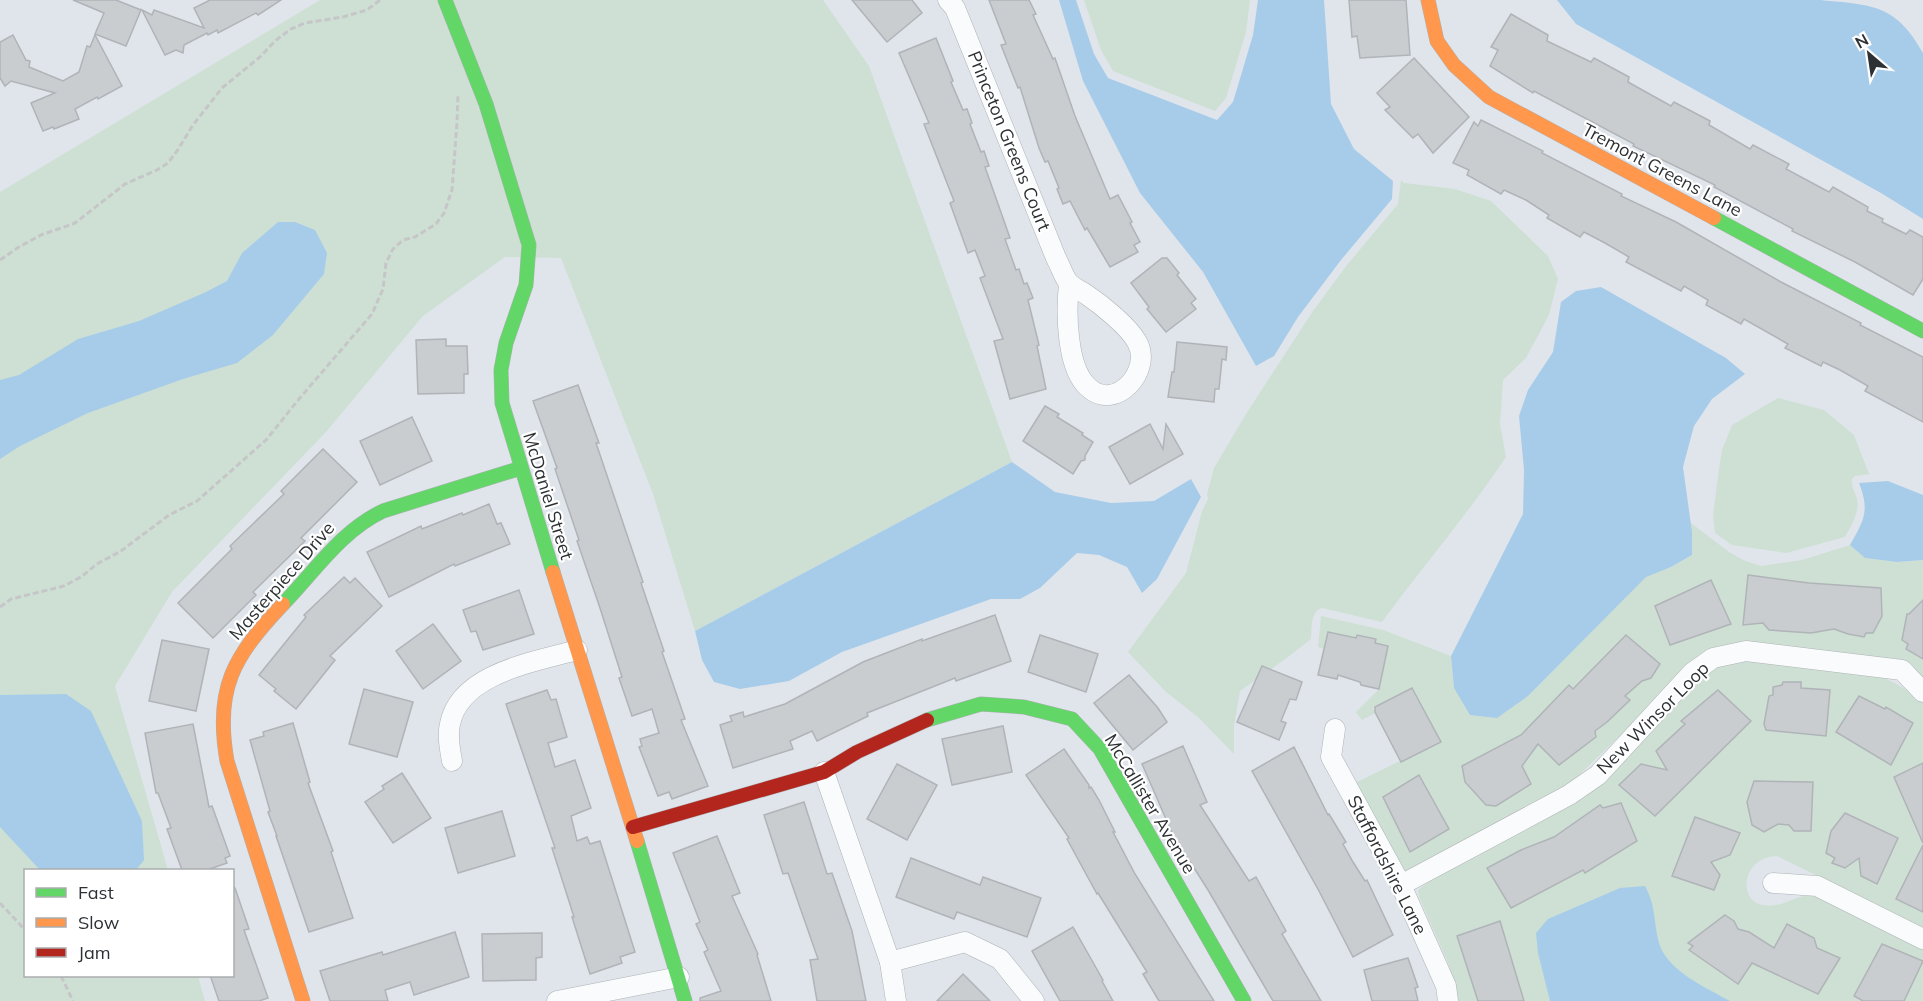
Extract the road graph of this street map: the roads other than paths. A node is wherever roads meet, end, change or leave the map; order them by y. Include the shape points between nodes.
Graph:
1 (445, 0) edge
2 (948, 0) edge
3 (1428, 0) edge
4 (1069, 284) junction
5 (1923, 331) edge
6 (521, 468) junction
7 (577, 650) junction
8 (1923, 692) edge
9 (1335, 729) dead end
10 (452, 761) dead end
11 (824, 772) junction
12 (633, 827) junction
13 (1773, 883) dead end
14 (1401, 885) junction
15 (1923, 939) edge
16 (890, 962) junction
17 (679, 976) junction
18 (303, 1001) edge
19 (557, 1001) edge
20 (685, 1001) edge
21 (896, 1001) edge
22 (1034, 1001) edge
23 (1244, 1001) edge
24 (1448, 1001) edge

1 - 6 street, McDaniel Street via 486,104 529,245 526,285 501,370 502,403
2 - 4 street, Princeton Greens Court via 955,8
3 - 5 street, Tremont Greens Lane via 1437,41 1454,65 1489,98
4 - 4 street via 1066,308 1075,366 1082,382 1092,392 1120,392 1132,384 1138,373 1138,344 1089,296
6 - 7 street, McDaniel Street
6 - 18 street, Masterpiece Drive via 383,511 355,527 255,635 229,680 222,725 227,762
7 - 10 street via 498,674 470,690 459,702 449,725
7 - 12 street, McDaniel Street
8 - 14 street, New Winsor Loop via 1902,670 1746,651 1713,658 1692,674 1598,775 1569,795
9 - 14 street, Staffordshire Lane via 1331,757
11 - 12 street, McCallister Avenue
11 - 16 street
11 - 23 street, McCallister Avenue via 857,752 937,716 981,704 1024,707 1072,720 1100,749
12 - 17 street, McDaniel Street
13 - 15 street via 1817,886
14 - 24 street, Staffordshire Lane via 1446,986
16 - 21 street
16 - 22 street via 965,942 1000,959
17 - 19 street
17 - 20 street, McDaniel Street

